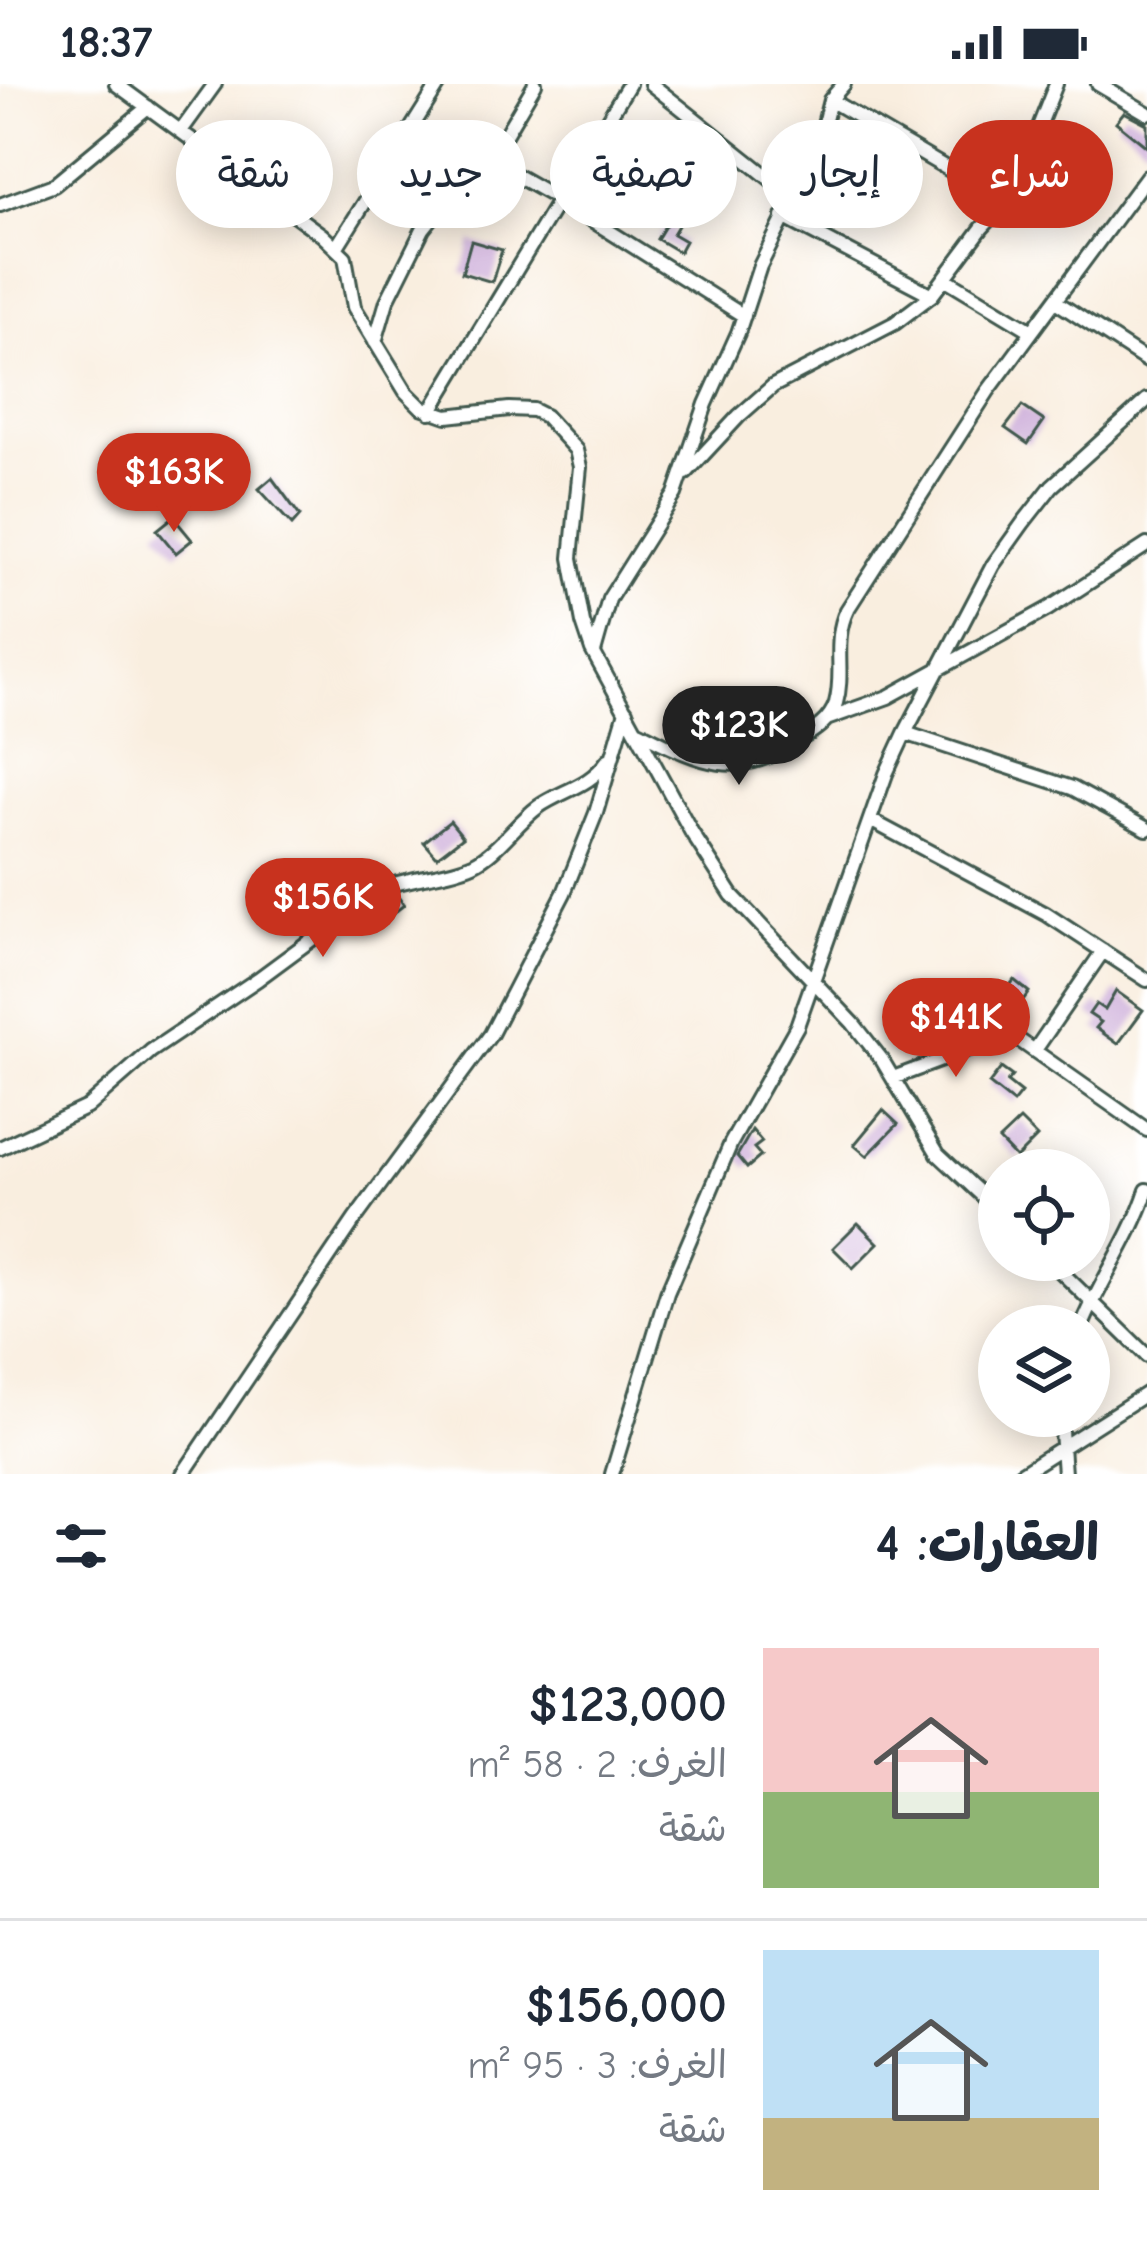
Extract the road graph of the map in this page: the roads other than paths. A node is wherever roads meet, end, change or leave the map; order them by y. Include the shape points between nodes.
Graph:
1 (116, 84) edge
2 (215, 84) edge
3 (439, 84) edge
4 (535, 84) edge
5 (629, 84) edge
6 (651, 84) edge
7 (844, 84) edge
8 (1056, 84) edge
9 (1098, 84) edge
10 (830, 100) junction
11 (148, 107) junction
12 (1147, 113) edge
13 (189, 120) edge
14 (513, 120) edge
15 (607, 120) edge
16 (825, 120) edge
17 (1042, 120) edge
18 (176, 127) edge
19 (947, 168) edge
20 (761, 171) edge
21 (1147, 176) edge
22 (0, 205) edge
23 (550, 212) edge
24 (310, 228) edge
25 (425, 228) edge
26 (604, 228) edge
27 (778, 228) edge
28 (804, 228) edge
29 (982, 228) edge
30 (336, 248) junction
31 (946, 279) junction
32 (932, 295) junction
33 (1055, 301) junction
34 (744, 316) junction
35 (1032, 331) junction
36 (375, 341) junction
37 (1147, 361) edge
38 (1147, 400) edge
39 (430, 412) junction
40 (681, 478) junction
41 (1147, 545) edge
42 (593, 653) junction
43 (940, 665) junction
44 (626, 711) junction
45 (828, 718) junction
46 (637, 730) junction
47 (905, 733) junction
48 (615, 749) junction
49 (872, 820) junction
50 (1147, 830) edge
51 (1103, 951) junction
52 (1147, 980) edge
53 (814, 982) junction
54 (1035, 1050) junction
55 (893, 1078) junction
56 (1147, 1130) edge
57 (0, 1148) edge
58 (1147, 1190) edge
59 (978, 1191) edge
60 (1072, 1281) edge
61 (1092, 1300) junction
62 (1090, 1305) edge
63 (1147, 1356) edge
64 (1147, 1393) edge
65 (1061, 1437) edge
66 (621, 1446) junction
67 (1061, 1446) junction
68 (183, 1474) edge
69 (612, 1474) edge
70 (622, 1474) edge
71 (1020, 1474) edge
72 (1064, 1474) edge

1 - 11 street
2 - 13 street
3 - 30 street
4 - 14 street
5 - 15 street
6 - 20 street
7 - 10 street
8 - 17 street
9 - 12 street
10 - 16 street
10 - 19 street
11 - 18 street
11 - 22 street via 54,185
21 - 33 street
23 - 39 street
24 - 30 street
25 - 36 street
26 - 34 street
27 - 34 street
28 - 32 street
29 - 31 street
30 - 36 street via 349,267 354,307
31 - 32 street
31 - 35 street
32 - 40 street via 773,386
33 - 35 street
33 - 37 street
34 - 40 street
35 - 45 street via 847,610
36 - 39 street via 406,392
38 - 43 street via 1023,523
39 - 42 street via 533,410 576,450 571,558
40 - 42 street via 609,599
41 - 43 street via 1048,610
42 - 44 street
43 - 45 street via 868,706
43 - 47 street
44 - 46 street
44 - 48 street
45 - 46 street via 784,750 725,765
46 - 53 street via 732,895
47 - 49 street
47 - 50 street via 1072,788
48 - 57 street via 599,773 533,810 485,856 380,889 87,1107
48 - 68 street via 564,892 491,1034
49 - 51 street
49 - 53 street
51 - 52 street
51 - 54 street
53 - 55 street
53 - 66 street via 731,1143 667,1292
54 - 55 street via 1003,1037
54 - 56 street
55 - 59 street via 938,1154
58 - 61 street via 1135,1228
60 - 61 street
61 - 62 street
61 - 63 street
64 - 67 street
65 - 67 street
66 - 69 street
66 - 70 street
67 - 71 street
67 - 72 street

